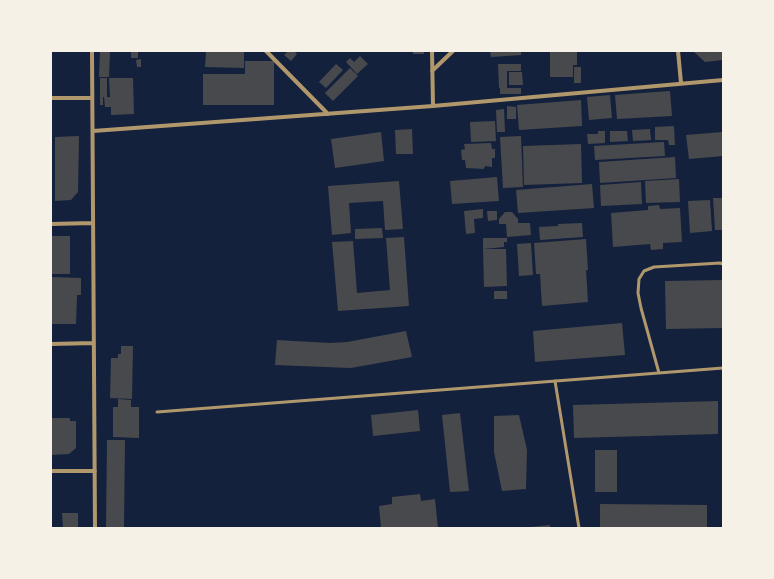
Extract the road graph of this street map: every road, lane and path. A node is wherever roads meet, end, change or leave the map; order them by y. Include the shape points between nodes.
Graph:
1 (92, 51) edge
2 (266, 51) edge
3 (432, 51) edge
4 (453, 51) edge
5 (678, 51) edge
6 (432, 71) junction
7 (723, 80) edge
8 (681, 83) junction
9 (51, 98) edge
10 (92, 98) junction
11 (433, 106) junction
12 (328, 114) junction
13 (92, 131) junction
14 (93, 223) junction
15 (51, 224) edge
16 (723, 264) edge
17 (51, 344) edge
18 (94, 344) junction
19 (723, 368) edge
20 (659, 373) junction
21 (555, 381) junction
22 (157, 412) dead end
23 (51, 471) edge
24 (94, 471) junction
25 (95, 528) edge
26 (579, 528) edge

1 - 10 street
2 - 12 street
3 - 6 street
4 - 6 street
5 - 8 street
6 - 11 street
7 - 8 street
8 - 11 street
9 - 10 street
10 - 13 street
11 - 12 street
12 - 13 street
13 - 14 street
14 - 15 street
14 - 18 street
16 - 20 lane via 720,262 654,267 644,271 639,279 641,308
17 - 18 street
18 - 24 street
19 - 20 lane
20 - 21 lane
21 - 22 lane
21 - 26 lane
23 - 24 street
24 - 25 street

